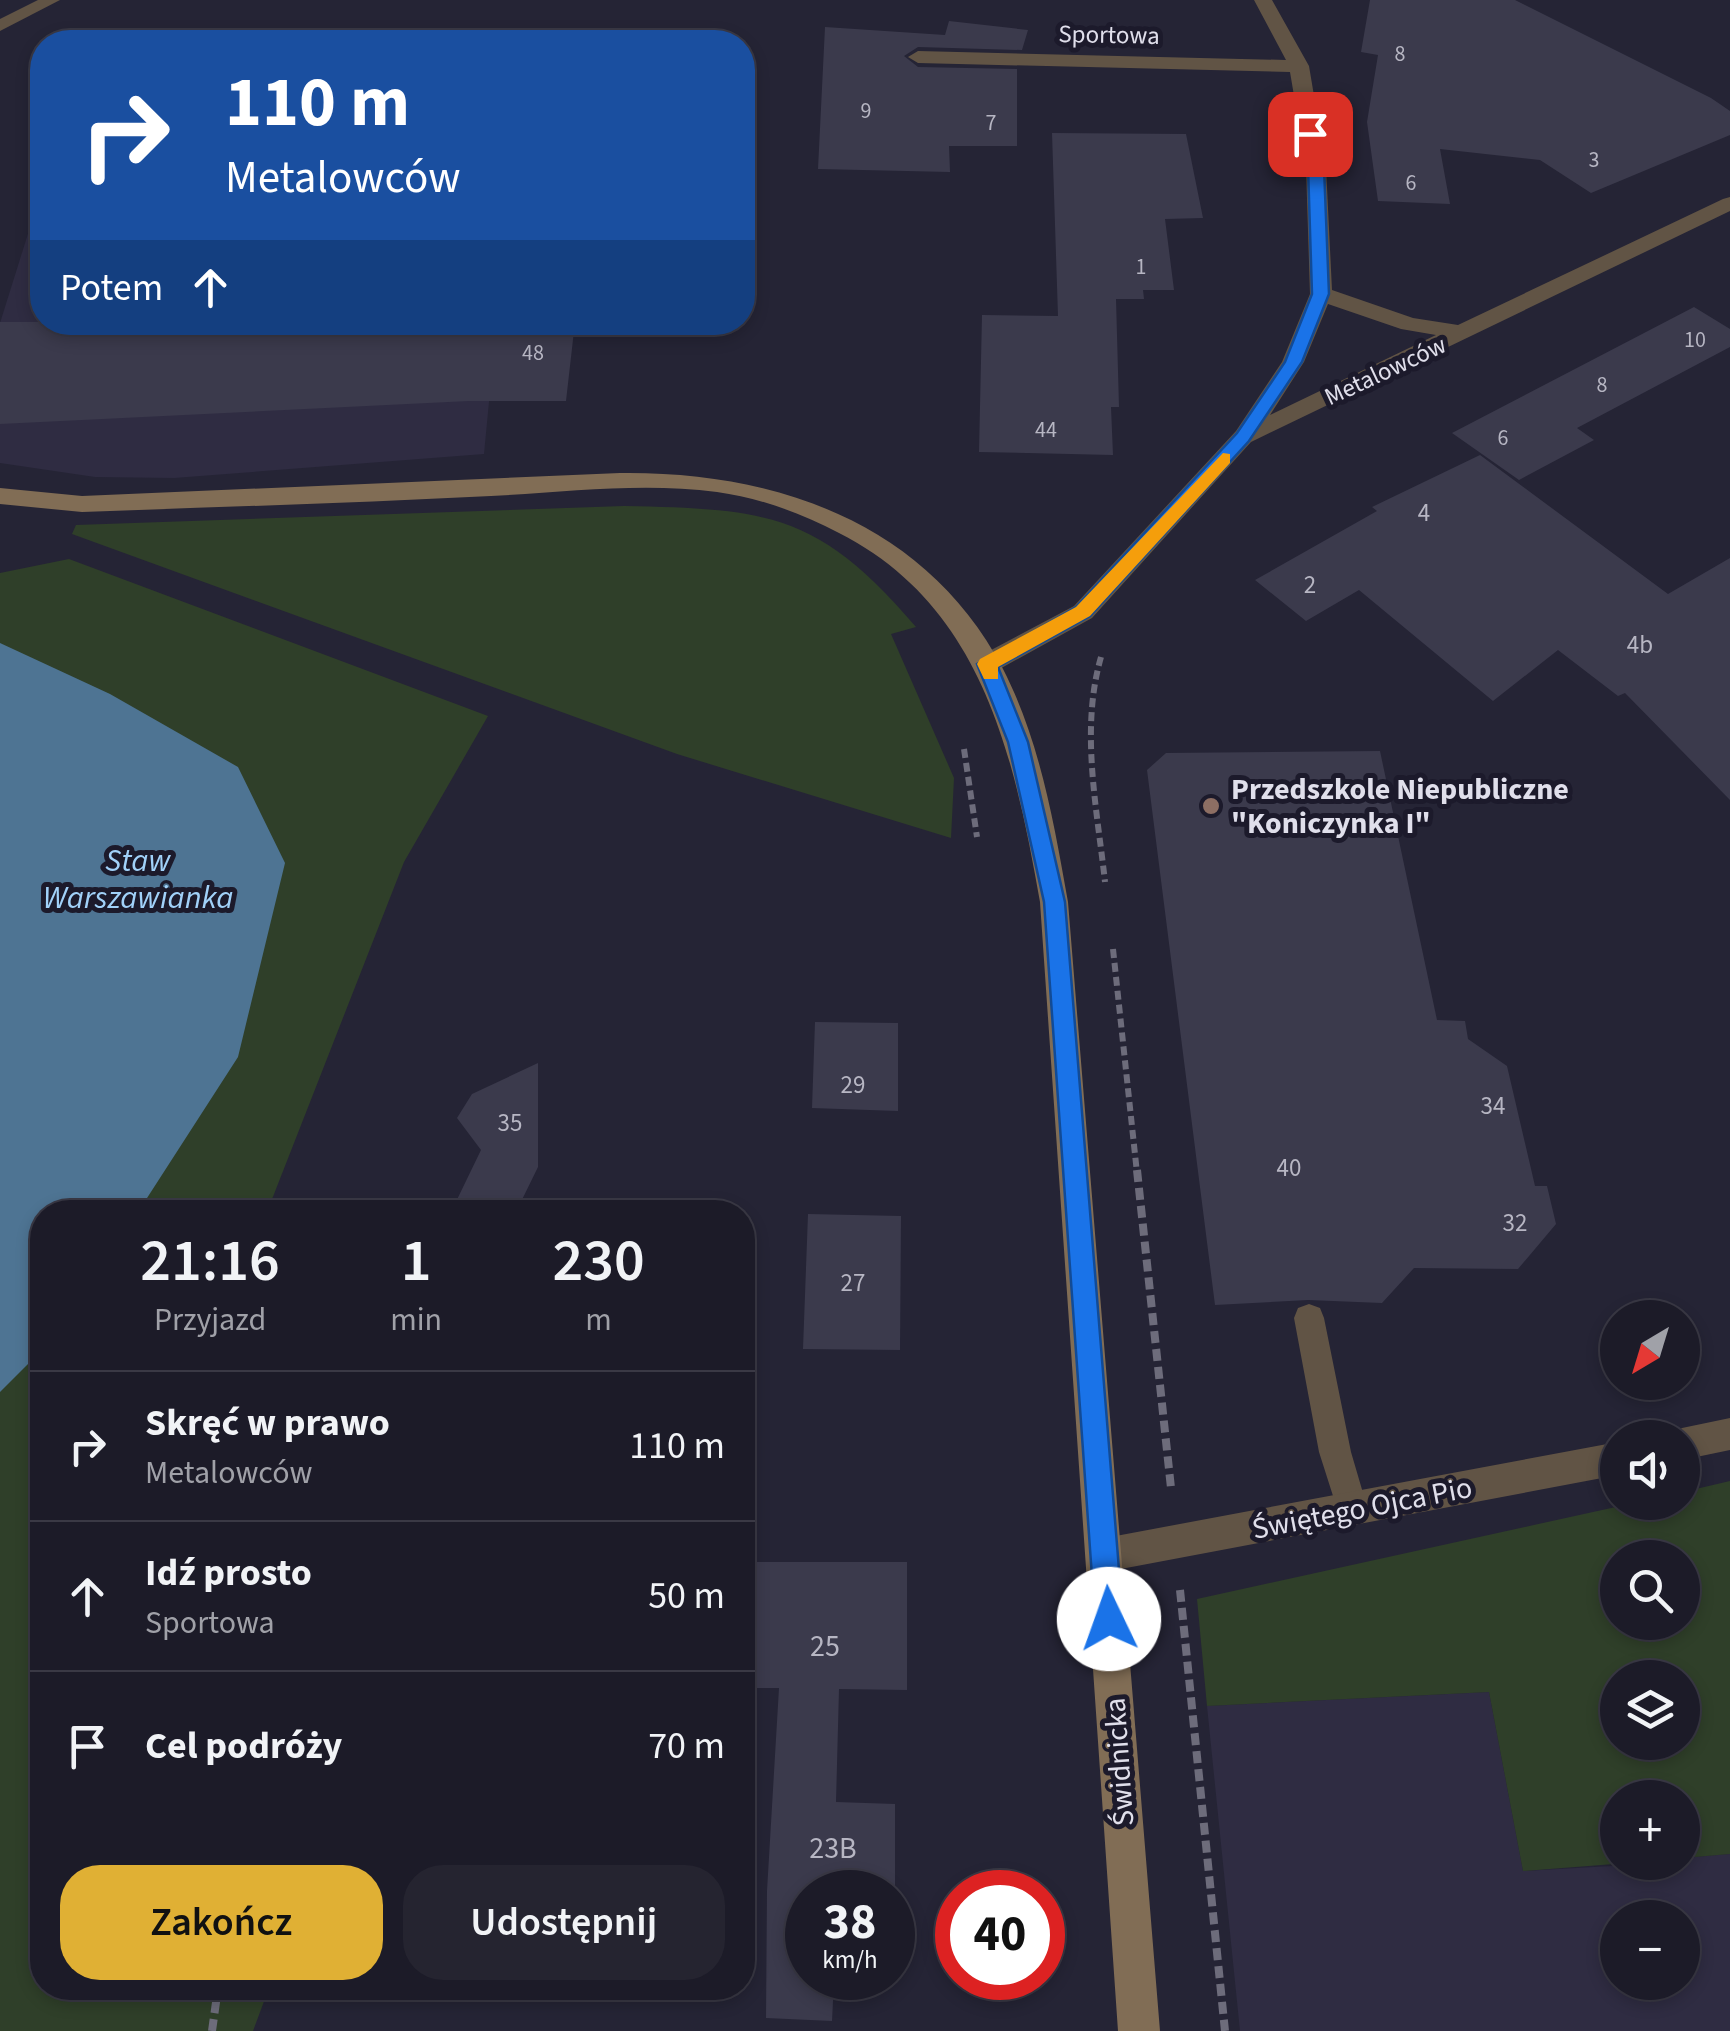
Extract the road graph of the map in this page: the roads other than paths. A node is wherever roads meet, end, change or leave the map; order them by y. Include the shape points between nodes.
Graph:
1 (51, 0) edge
2 (1263, 0) edge
3 (0, 26) edge
4 (918, 57) dead end
5 (1299, 66) junction
6 (1730, 203) edge
7 (1321, 294) junction
8 (1464, 333) junction
9 (1243, 437) junction
10 (0, 496) edge
11 (987, 664) junction
12 (1309, 1318) dead end
13 (1730, 1434) edge
14 (1700, 1440) edge
15 (1600, 1462) edge
16 (1352, 1510) junction
17 (1105, 1556) junction
18 (1139, 2031) edge

1 - 3 lane
2 - 5 street
4 - 5 street, Sportowa
5 - 7 street via 1316,167
6 - 8 street, Metalowców
7 - 8 street via 1409,324
7 - 9 street via 1293,362
8 - 9 street, Metalowców
9 - 11 street, Metalowców via 1083,612
10 - 11 street, Świdnicka via 82,504 584,484 745,489 826,513 911,566 950,607
11 - 17 street, Świdnicka via 1018,742 1054,902
12 - 16 lane
13 - 14 street
15 - 16 street, Świętego Ojca Pio
16 - 17 street, Świętego Ojca Pio
17 - 18 street, Świdnicka

